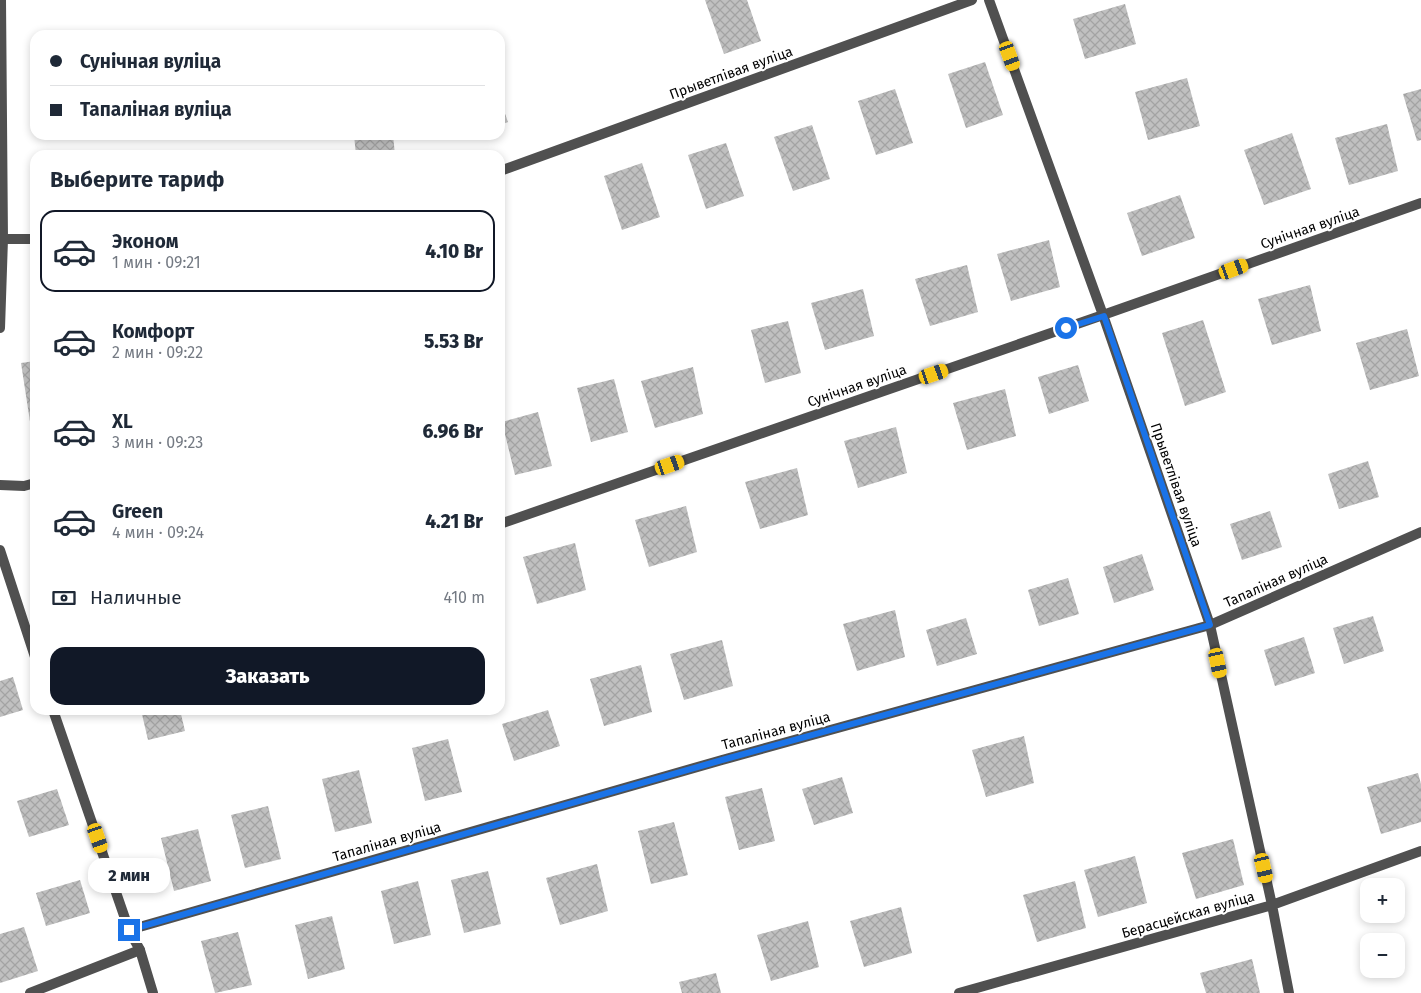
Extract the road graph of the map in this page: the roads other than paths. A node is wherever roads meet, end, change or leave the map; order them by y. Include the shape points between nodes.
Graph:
1 (1, 0) edge
2 (972, 0) edge
3 (989, 0) edge
4 (505, 169) edge
5 (1421, 203) edge
6 (3, 239) junction
7 (30, 239) edge
8 (1104, 316) junction
9 (0, 328) edge
10 (30, 484) edge
11 (0, 486) edge
12 (505, 522) edge
13 (1421, 532) edge
14 (0, 550) edge
15 (1210, 625) junction
16 (30, 642) edge
17 (55, 715) edge
18 (1421, 850) edge
19 (1272, 905) junction
20 (129, 930) junction
21 (140, 950) junction
22 (30, 993) edge
23 (153, 993) edge
24 (959, 993) edge
25 (1289, 993) edge

1 - 6 street
2 - 4 street, Прыветлівая вуліца
3 - 8 street, Прыветлівая вуліца
5 - 8 street, Сунічная вуліца
6 - 7 street
6 - 9 street
8 - 12 street, Сунічная вуліца
8 - 15 street, Прыветлівая вуліца
10 - 11 street
13 - 15 street, Тапаліная вуліца
14 - 16 street
15 - 19 street, Прыветлівая вуліца
15 - 20 street, Тапаліная вуліца via 722,760
17 - 20 street
18 - 19 street, Берасцейская вуліца
19 - 24 street, Берасцейская вуліца
19 - 25 street, Прыветлівая вуліца
20 - 21 street
21 - 22 street
21 - 23 street

